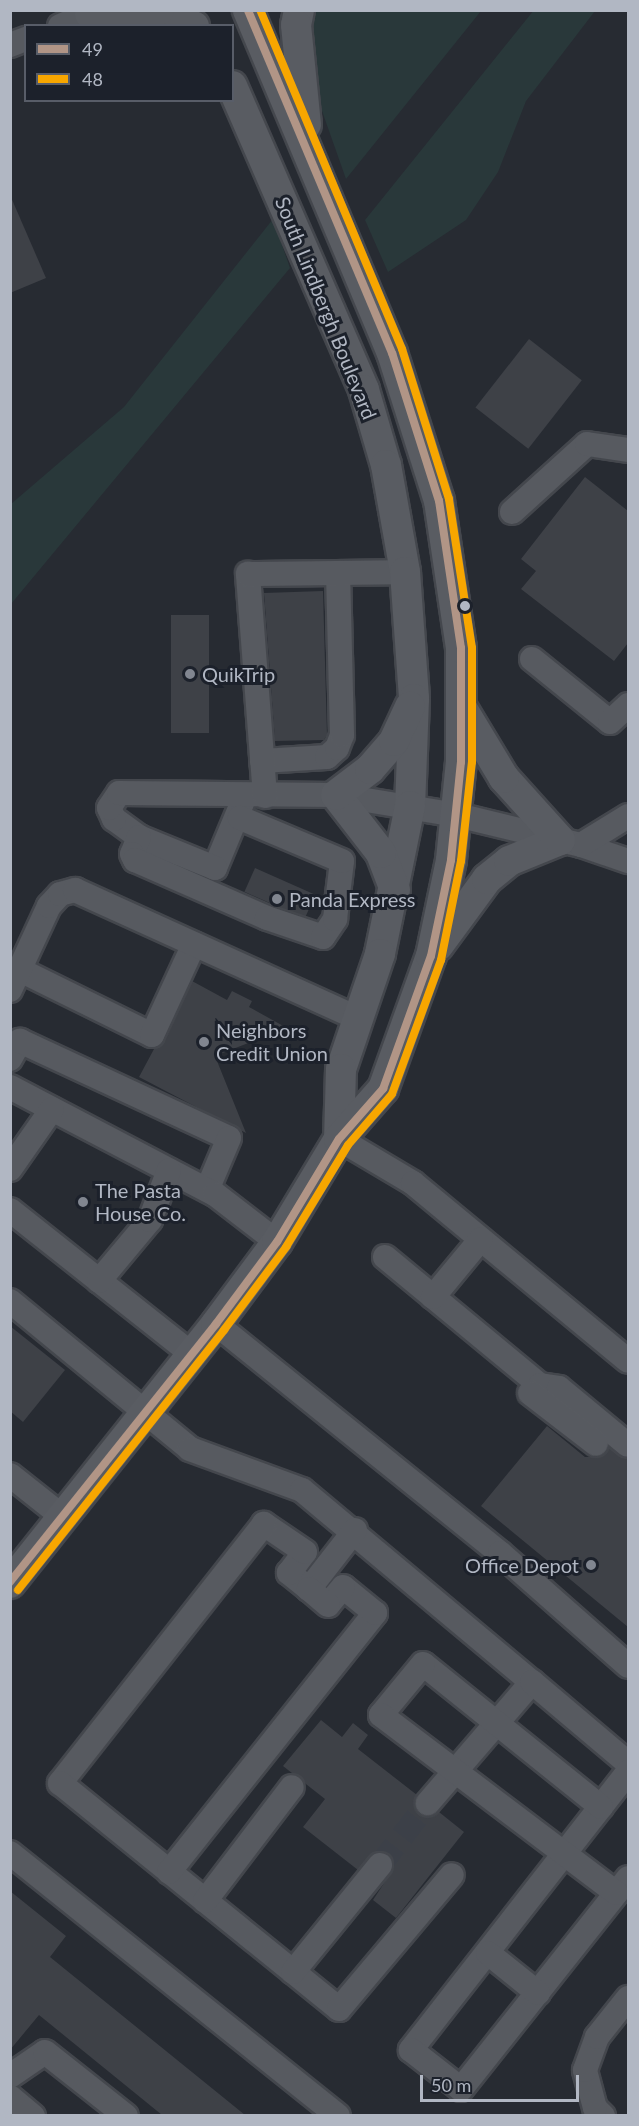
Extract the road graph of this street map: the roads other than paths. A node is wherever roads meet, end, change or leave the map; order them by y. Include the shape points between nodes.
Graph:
1 (161, 10) edge
2 (199, 10) edge
3 (248, 10) edge
4 (299, 10) edge
5 (94, 12) edge
6 (65, 24) edge
7 (190, 24) edge
8 (205, 24) edge
9 (234, 90) edge
10 (310, 158) junction
11 (628, 450) edge
12 (512, 512) dead end
13 (405, 572) junction
14 (338, 573) junction
15 (532, 660) dead end
16 (414, 699) junction
17 (628, 705) edge
18 (463, 710) junction
19 (262, 761) junction
20 (336, 795) junction
21 (250, 803) junction
22 (410, 806) junction
23 (457, 815) junction
24 (628, 816) edge
25 (139, 837) junction
26 (571, 842) junction
27 (628, 861) edge
28 (395, 890) junction
29 (194, 944) junction
30 (431, 956) junction
31 (16, 980) edge
32 (359, 1019) junction
33 (10, 1059) edge
34 (10, 1087) edge
35 (52, 1109) junction
36 (339, 1139) junction
37 (10, 1168) edge
38 (169, 1170) junction
39 (207, 1190) junction
40 (10, 1210) edge
41 (475, 1234) junction
42 (277, 1242) junction
43 (385, 1257) dead end
44 (99, 1281) junction
45 (428, 1292) junction
46 (10, 1301) edge
47 (216, 1324) junction
48 (192, 1354) junction
49 (628, 1360) edge
50 (535, 1389) junction
51 (146, 1412) junction
52 (596, 1444) dead end
53 (628, 1445) edge
54 (10, 1475) edge
55 (63, 1517) junction
56 (355, 1530) junction
57 (10, 1583) edge
58 (309, 1589) junction
59 (628, 1666) edge
60 (532, 1682) junction
61 (496, 1723) junction
62 (628, 1763) edge
63 (455, 1772) junction
64 (628, 1772) edge
65 (292, 1787) dead end
66 (428, 1803) tunnel mouth
67 (601, 1807) junction
68 (10, 1853) edge
69 (566, 1853) junction
70 (380, 1865) tunnel mouth
71 (169, 1872) junction
72 (452, 1875) dead end
73 (622, 1886) edge
74 (205, 1901) junction
75 (488, 1953) junction
76 (293, 1972) junction
77 (538, 1993) junction
78 (628, 1998) edge
79 (10, 2076) edge
80 (10, 2097) edge
81 (33, 2115) edge
82 (126, 2115) edge
83 (338, 2115) edge
84 (603, 2115) edge

1 - 5 main road
1 - 7 main road
2 - 8 main road
3 - 10 main road, South Lindbergh Boulevard
4 - 10 main road via 296,25
5 - 6 street
9 - 13 main road, South Lindbergh Boulevard via 343,340 386,465
10 - 18 main road, South Lindbergh Boulevard via 372,304 418,427 439,501 453,574
11 - 12 street via 587,444
13 - 14 street
13 - 16 main road, South Lindbergh Boulevard
14 - 19 street via 342,735 337,748 327,757
14 - 19 street via 248,574
15 - 17 street via 610,722
16 - 20 main road via 394,741 370,769
16 - 22 main road, South Lindbergh Boulevard
18 - 23 main road, South Lindbergh Boulevard
18 - 26 main road via 504,778
19 - 21 street
20 - 21 street
20 - 22 street
20 - 28 main road via 381,853
21 - 25 street via 216,868
21 - 25 street via 119,793 109,808 114,819
21 - 25 street via 342,861 333,926 323,937 315,938 135,860 132,854
22 - 23 street
22 - 28 main road, South Lindbergh Boulevard
23 - 26 street
23 - 30 main road, South Lindbergh Boulevard
24 - 26 street
26 - 27 street
26 - 30 main road via 509,861 487,879
28 - 32 main road, South Lindbergh Boulevard
29 - 31 street via 75,890 60,894 49,906
29 - 31 street via 152,1035
29 - 32 street
30 - 36 main road, South Lindbergh Boulevard via 383,1089
32 - 36 main road, South Lindbergh Boulevard via 341,1068
33 - 39 street via 20,1041 229,1138
34 - 35 street
35 - 37 street
35 - 38 street
36 - 41 street via 390,1166
36 - 42 main road, South Lindbergh Boulevard
38 - 39 street
38 - 44 street via 150,1220
39 - 42 street
40 - 44 street
41 - 45 street
41 - 49 street
42 - 47 main road, South Lindbergh Boulevard
43 - 45 street
44 - 48 street
45 - 50 street
46 - 51 street
47 - 48 main road, South Lindbergh Boulevard
47 - 59 street via 500,1553
48 - 51 main road, South Lindbergh Boulevard
50 - 52 street
50 - 53 street via 559,1388
51 - 55 main road, South Lindbergh Boulevard
51 - 56 street via 190,1449 302,1490
54 - 55 street
55 - 57 main road, South Lindbergh Boulevard
56 - 58 street
56 - 60 street
58 - 71 street via 328,1605 343,1587 375,1613
58 - 71 street via 289,1573 305,1552 264,1524 60,1783
60 - 61 street
60 - 62 street
61 - 63 street
61 - 63 street via 423,1664 381,1715
61 - 67 street
63 - 66 street
63 - 69 street
64 - 67 street
65 - 74 street
67 - 69 street
68 - 83 street
69 - 73 street
69 - 75 street
70 - 76 street
71 - 74 street
72 - 76 street via 339,2009
73 - 77 street
74 - 76 street
75 - 77 street
75 - 77 street via 411,2050 461,2089
78 - 84 street via 597,2037 585,2070 595,2108
79 - 82 street via 45,2052
80 - 81 street

